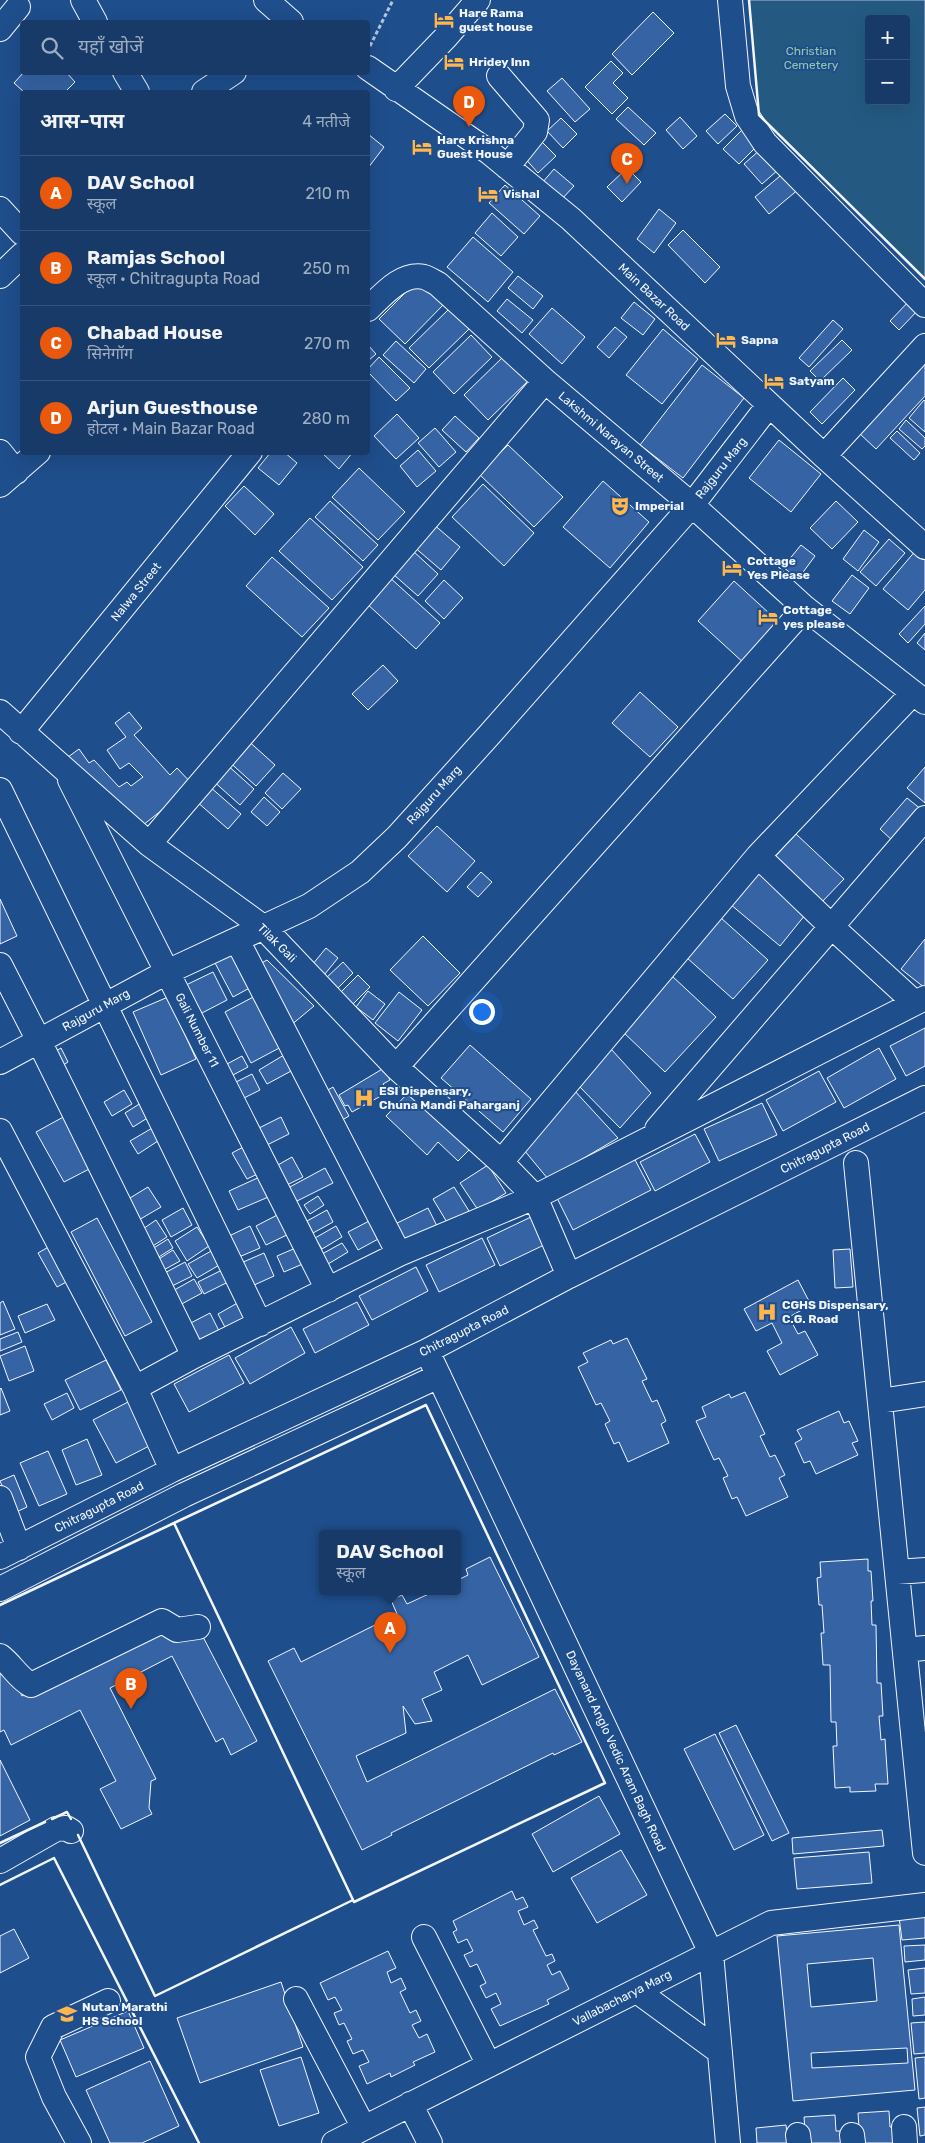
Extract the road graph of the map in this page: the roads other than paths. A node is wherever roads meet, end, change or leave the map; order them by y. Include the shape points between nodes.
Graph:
1 (83, 0) edge
2 (266, 0) edge
3 (478, 0) edge
4 (730, 0) edge
5 (19, 2) edge
6 (94, 20) edge
7 (289, 20) edge
8 (0, 29) edge
9 (370, 70) edge
10 (127, 75) edge
11 (230, 75) edge
12 (499, 76) dead end
13 (396, 89) junction
14 (136, 90) edge
15 (207, 90) edge
16 (507, 167) junction
17 (0, 210) edge
18 (20, 231) edge
19 (20, 257) edge
20 (0, 276) edge
21 (925, 305) edge
22 (370, 307) edge
23 (925, 346) edge
24 (545, 381) junction
25 (769, 405) junction
26 (0, 452) edge
27 (35, 455) edge
28 (248, 455) edge
29 (824, 456) junction
30 (8, 478) edge
31 (692, 506) junction
32 (925, 547) edge
33 (806, 608) junction
34 (919, 698) edge
35 (0, 712) edge
36 (22, 732) junction
37 (66, 771) junction
38 (0, 790) edge
39 (925, 818) edge
40 (149, 844) junction
41 (758, 856) junction
42 (832, 927) junction
43 (263, 928) junction
44 (238, 940) junction
45 (0, 965) edge
46 (167, 972) junction
47 (920, 1000) edge
48 (104, 1005) junction
49 (40, 1041) junction
50 (0, 1062) edge
51 (396, 1067) junction
52 (925, 1098) edge
53 (0, 1131) edge
54 (650, 1138) junction
55 (501, 1162) junction
56 (856, 1163) dead end
57 (535, 1197) junction
58 (399, 1254) junction
59 (569, 1276) junction
60 (328, 1290) junction
61 (260, 1324) junction
62 (427, 1351) junction
63 (194, 1356) junction
64 (439, 1376) junction
65 (135, 1388) junction
66 (925, 1394) edge
67 (880, 1401) junction
68 (172, 1470) junction
69 (0, 1498) edge
70 (10, 1553) edge
71 (925, 1570) edge
72 (897, 1572) junction
73 (0, 1589) edge
74 (198, 1627) dead end
75 (915, 1649) edge
76 (0, 1656) edge
77 (72, 1831) dead end
78 (925, 1853) edge
79 (0, 1861) edge
80 (925, 1905) edge
81 (424, 1936) dead end
82 (711, 1953) junction
83 (637, 1991) junction
84 (296, 1999) dead end
85 (108, 2001) dead end
86 (720, 2052) junction
87 (489, 2065) junction
88 (410, 2104) junction
89 (364, 2128) junction
90 (339, 2142) edge
91 (79, 2143) edge
92 (430, 2143) edge
93 (728, 2143) edge

1 - 6 street
2 - 7 street
3 - 13 street
4 - 21 street via 738,86 747,116 766,144
5 - 8 street
9 - 13 street, Main Bazar Road
10 - 14 street
11 - 15 street
12 - 16 street via 538,120 535,132
13 - 16 street, Main Bazar Road
16 - 25 street, Main Bazar Road via 571,219
17 - 18 street
19 - 20 street
22 - 24 street, Lakshmi Narayan Street via 391,287 410,278 424,277 438,284
23 - 29 street
24 - 31 street, Lakshmi Narayan Street
24 - 40 street
25 - 29 street, Main Bazar Road
25 - 31 street, Rajguru Marg
26 - 30 street
27 - 30 street
28 - 36 street, Nalwa Street
29 - 32 street, Main Bazar Road
31 - 33 street, Lakshmi Narayan Street
31 - 43 street, Rajguru Marg via 390,843 360,872 309,906
33 - 34 street, Lakshmi Narayan Street
33 - 51 street
34 - 41 street
35 - 36 street, Tilak Gali
36 - 37 street, Tilak Gali
37 - 40 street, Tilak Gali
37 - 46 street, Gali Number 11
38 - 48 street
39 - 42 street
40 - 43 street, Tilak Gali
41 - 42 street
41 - 55 street
42 - 47 street
42 - 54 street
43 - 44 street, Rajguru Marg
43 - 51 street, Tilak Gali
44 - 46 street, Rajguru Marg
44 - 58 street
45 - 49 street
46 - 48 street, Rajguru Marg
46 - 60 street, Gali Number 11
47 - 54 street
48 - 49 street, Rajguru Marg
48 - 61 street
49 - 50 street, Rajguru Marg
49 - 63 street
51 - 55 street, Tilak Gali
52 - 59 street, Chitragupta Road
53 - 65 street
54 - 57 street
55 - 57 street, Tilak Gali
56 - 67 street
57 - 58 street
57 - 59 street
58 - 60 street
59 - 62 street, Chitragupta Road
60 - 61 street
61 - 63 street
62 - 64 street, Dayanand Anglo Vedic Aram Bagh Road
62 - 68 street, Chitragupta Road
63 - 65 street
64 - 73 street via 184,1495
64 - 82 street, Dayanand Anglo Vedic Aram Bagh Road
65 - 68 street
66 - 67 street
67 - 72 street
68 - 70 street, Chitragupta Road
69 - 70 street
71 - 72 street
72 - 75 street
74 - 76 street via 177,1630 162,1621 31,1685 23,1681
75 - 78 street
77 - 79 street via 56,1829
80 - 82 street, Vallabacharya Marg via 771,1923
81 - 87 street
82 - 83 street, Vallabacharya Marg
82 - 86 street, Dayanand Anglo Vedic Aram Bagh Road
83 - 86 street
83 - 87 street, Vallabacharya Marg
84 - 89 street
85 - 91 street via 53,2027 38,2057 54,2097
86 - 93 street, Dayanand Anglo Vedic Aram Bagh Road
87 - 88 street, Vallabacharya Marg
88 - 89 street, Vallabacharya Marg
88 - 92 street
89 - 90 street, Vallabacharya Marg

